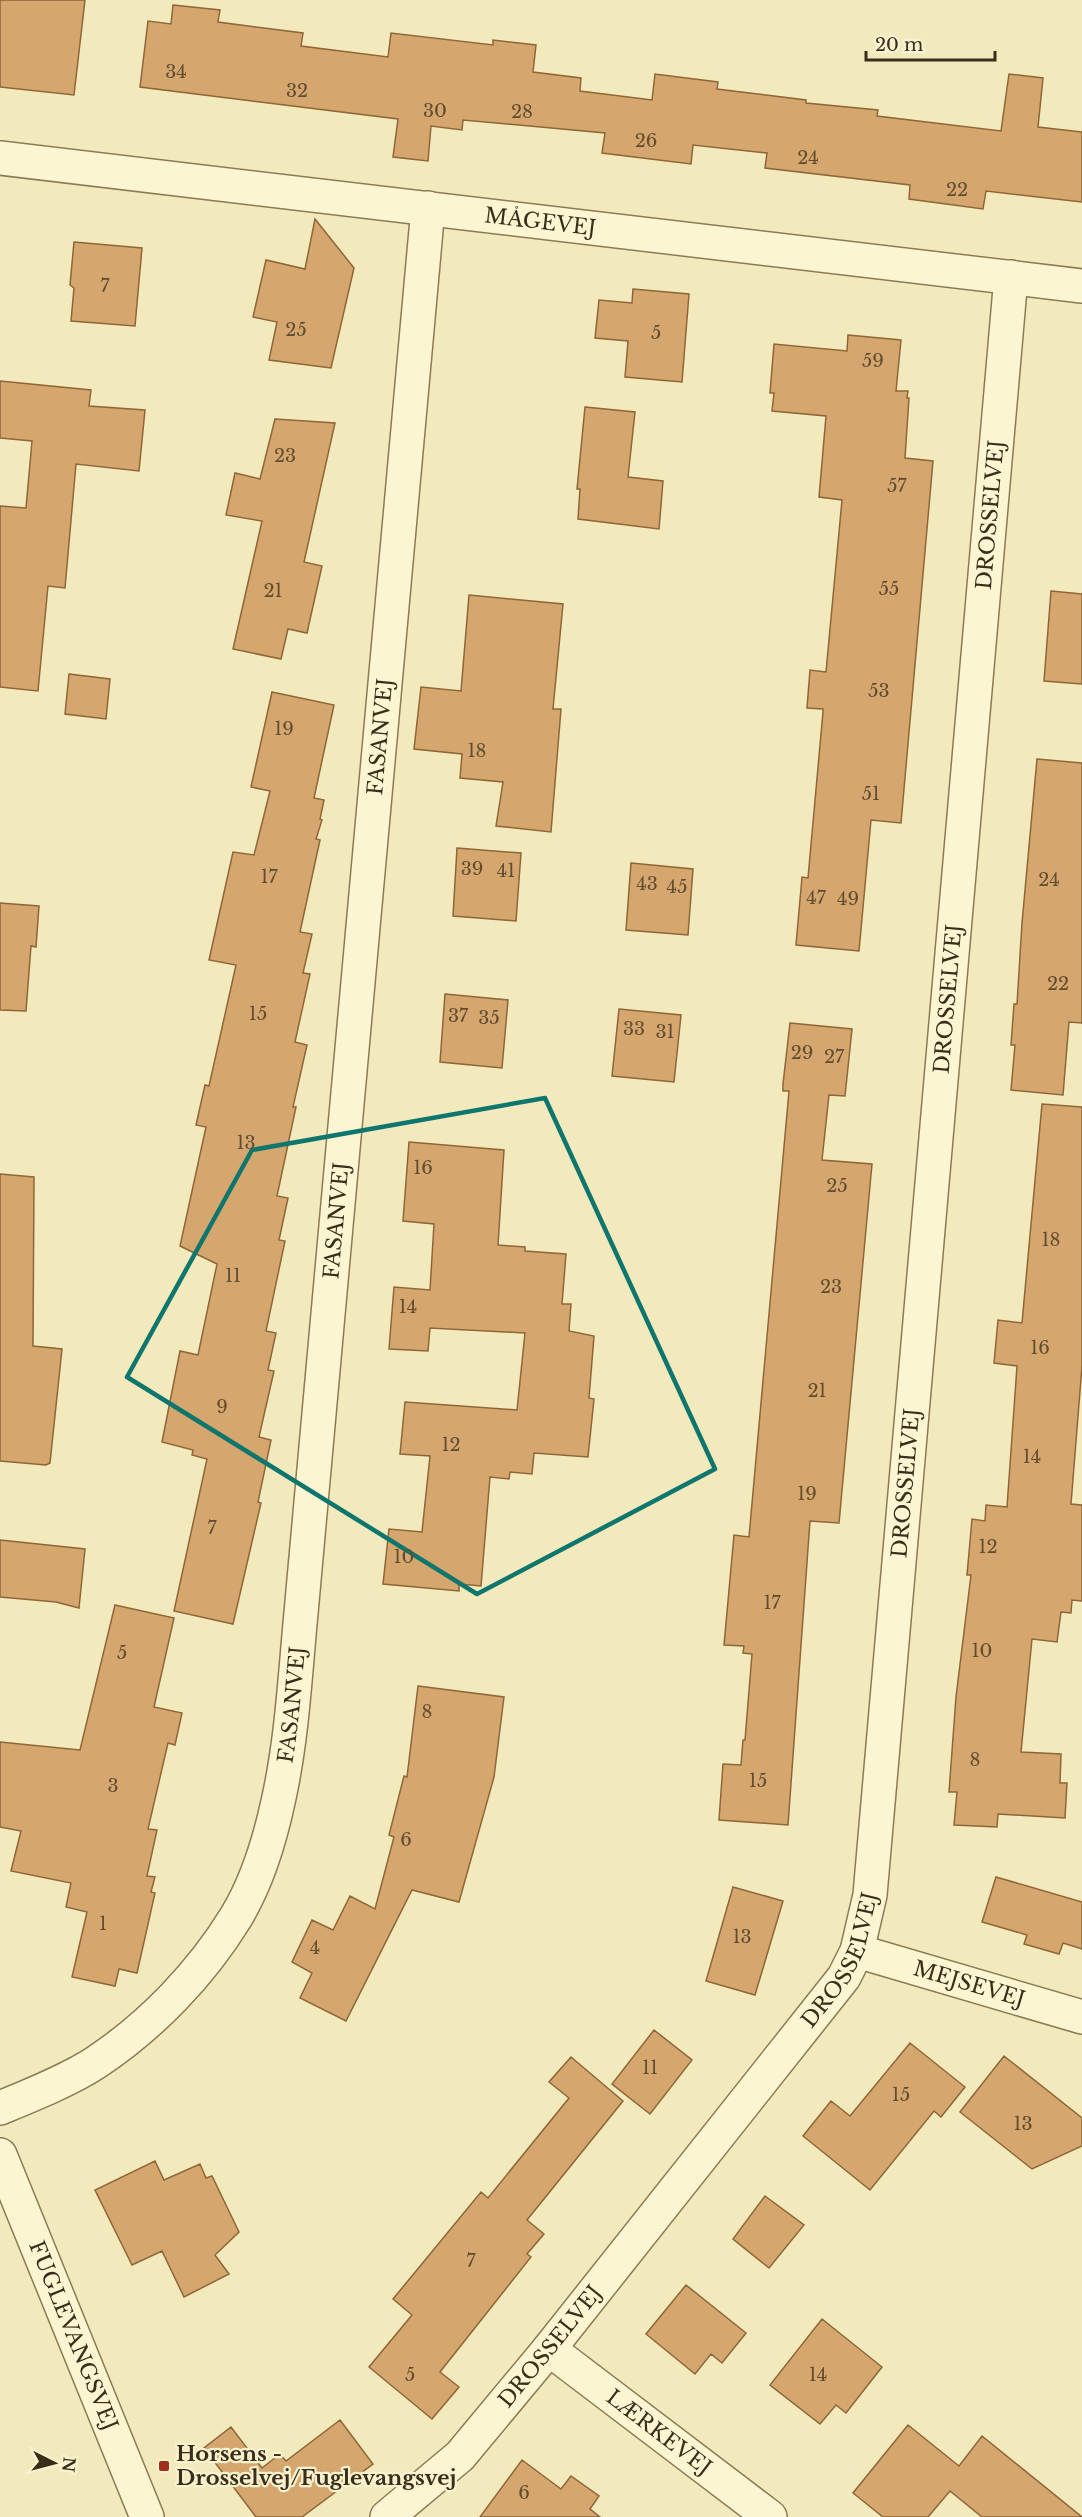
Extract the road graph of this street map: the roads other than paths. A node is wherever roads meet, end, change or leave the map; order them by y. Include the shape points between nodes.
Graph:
1 (0, 158) edge
2 (428, 208) junction
3 (1011, 277) junction
4 (1082, 286) edge
5 (857, 1951) junction
6 (1082, 2017) edge
7 (0, 2108) edge
8 (0, 2155) edge
9 (549, 2349) junction
10 (147, 2517) edge
11 (387, 2517) edge
12 (770, 2517) edge

1 - 2 street, MÅGEVEJ
2 - 3 street, MÅGEVEJ
2 - 7 street, FASANVEJ via 301,1612 287,1757 278,1803 264,1854 237,1916 172,1999 93,2064
3 - 4 street, MÅGEVEJ
3 - 5 street, DROSSELVEJ via 870,1895
5 - 6 street, MEJSEVEJ
5 - 9 street, DROSSELVEJ via 844,1977
8 - 10 street, FUGLEVANGSVEJ
9 - 11 street, DROSSELVEJ via 460,2456
9 - 12 street, LÆRKEVEJ

